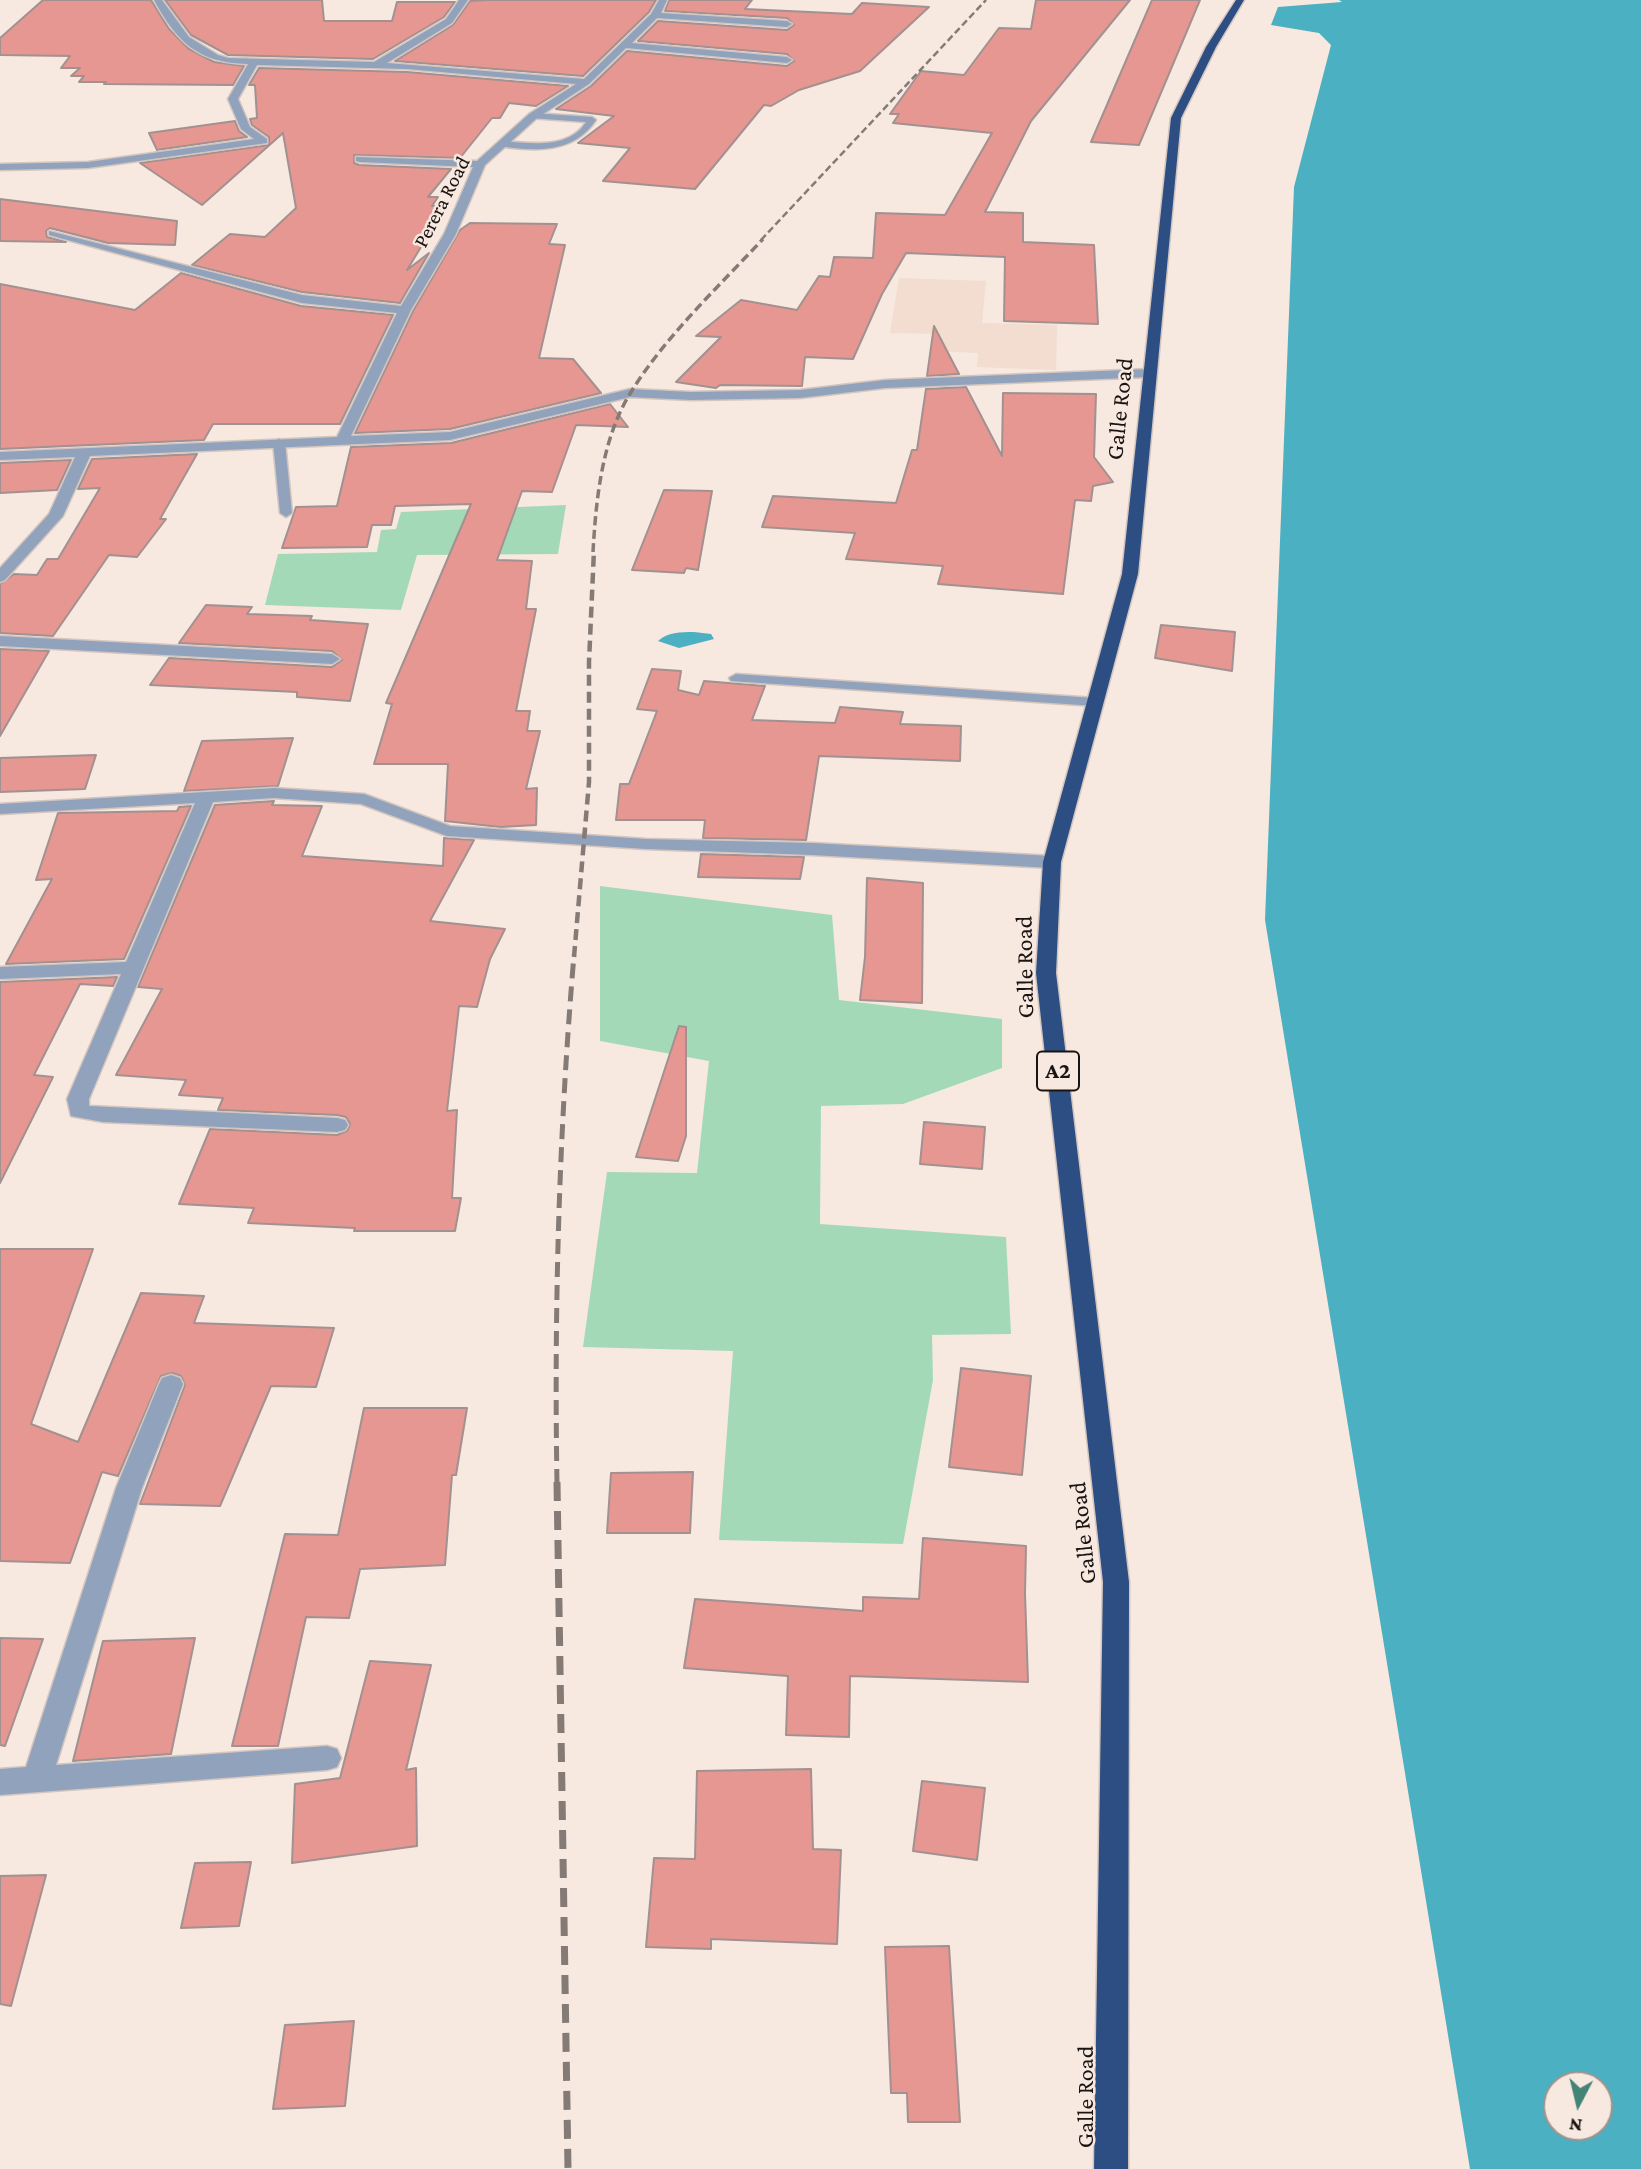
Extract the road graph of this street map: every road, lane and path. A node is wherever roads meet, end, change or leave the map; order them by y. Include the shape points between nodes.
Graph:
1 (158, 0) edge
2 (464, 0) edge
3 (663, 0) edge
4 (1240, 0) edge
5 (655, 15) junction
6 (787, 24) dead end
7 (623, 45) junction
8 (787, 60) dead end
9 (254, 62) junction
10 (376, 65) junction
11 (586, 82) junction
12 (533, 116) junction
13 (502, 144) junction
14 (360, 159) dead end
15 (480, 164) junction
16 (0, 167) edge
17 (53, 233) dead end
18 (405, 310) junction
19 (1150, 373) junction
20 (343, 439) junction
21 (279, 442) junction
22 (85, 451) junction
23 (0, 456) edge
24 (286, 513) dead end
25 (0, 577) edge
26 (0, 641) edge
27 (332, 659) dead end
28 (736, 678) dead end
29 (1095, 702) junction
30 (207, 796) junction
31 (0, 809) edge
32 (1052, 862) junction
33 (134, 968) junction
34 (0, 973) edge
35 (337, 1125) dead end
36 (171, 1384) dead end
37 (327, 1759) dead end
38 (37, 1779) junction
39 (0, 1782) edge
40 (1111, 2169) edge

1 - 9 street via 177,29 203,55
2 - 10 street via 449,20
3 - 5 street, Perera Road
4 - 19 highway, Galle Road / A2 via 1176,118
5 - 6 street
5 - 7 street, Perera Road
7 - 8 street
7 - 11 street, Perera Road
9 - 10 street
9 - 16 street via 233,99 246,129 263,141 88,165 57,162
10 - 11 street
11 - 12 street, Perera Road
12 - 13 street, Perera Road
12 - 13 lane via 592,120 587,130 561,145
13 - 15 street, Perera Road
14 - 15 street
15 - 18 street, Perera Road via 450,234
17 - 18 street via 302,299
18 - 20 street, Perera Road
19 - 20 street via 885,384 800,394 630,393 450,436
19 - 29 highway, Galle Road / A2 via 1130,574
20 - 21 street
21 - 22 street
21 - 24 lane
22 - 23 street
22 - 25 street via 56,516
26 - 27 street
28 - 29 lane
29 - 32 highway, Galle Road / A2
30 - 31 street
30 - 32 street via 274,793 364,799 447,831
30 - 33 street
32 - 40 highway, Galle Road / A2 via 1046,973 1116,1582
33 - 34 street
33 - 35 street via 78,1100 79,1111
36 - 38 street via 129,1488
37 - 38 street
38 - 39 street

